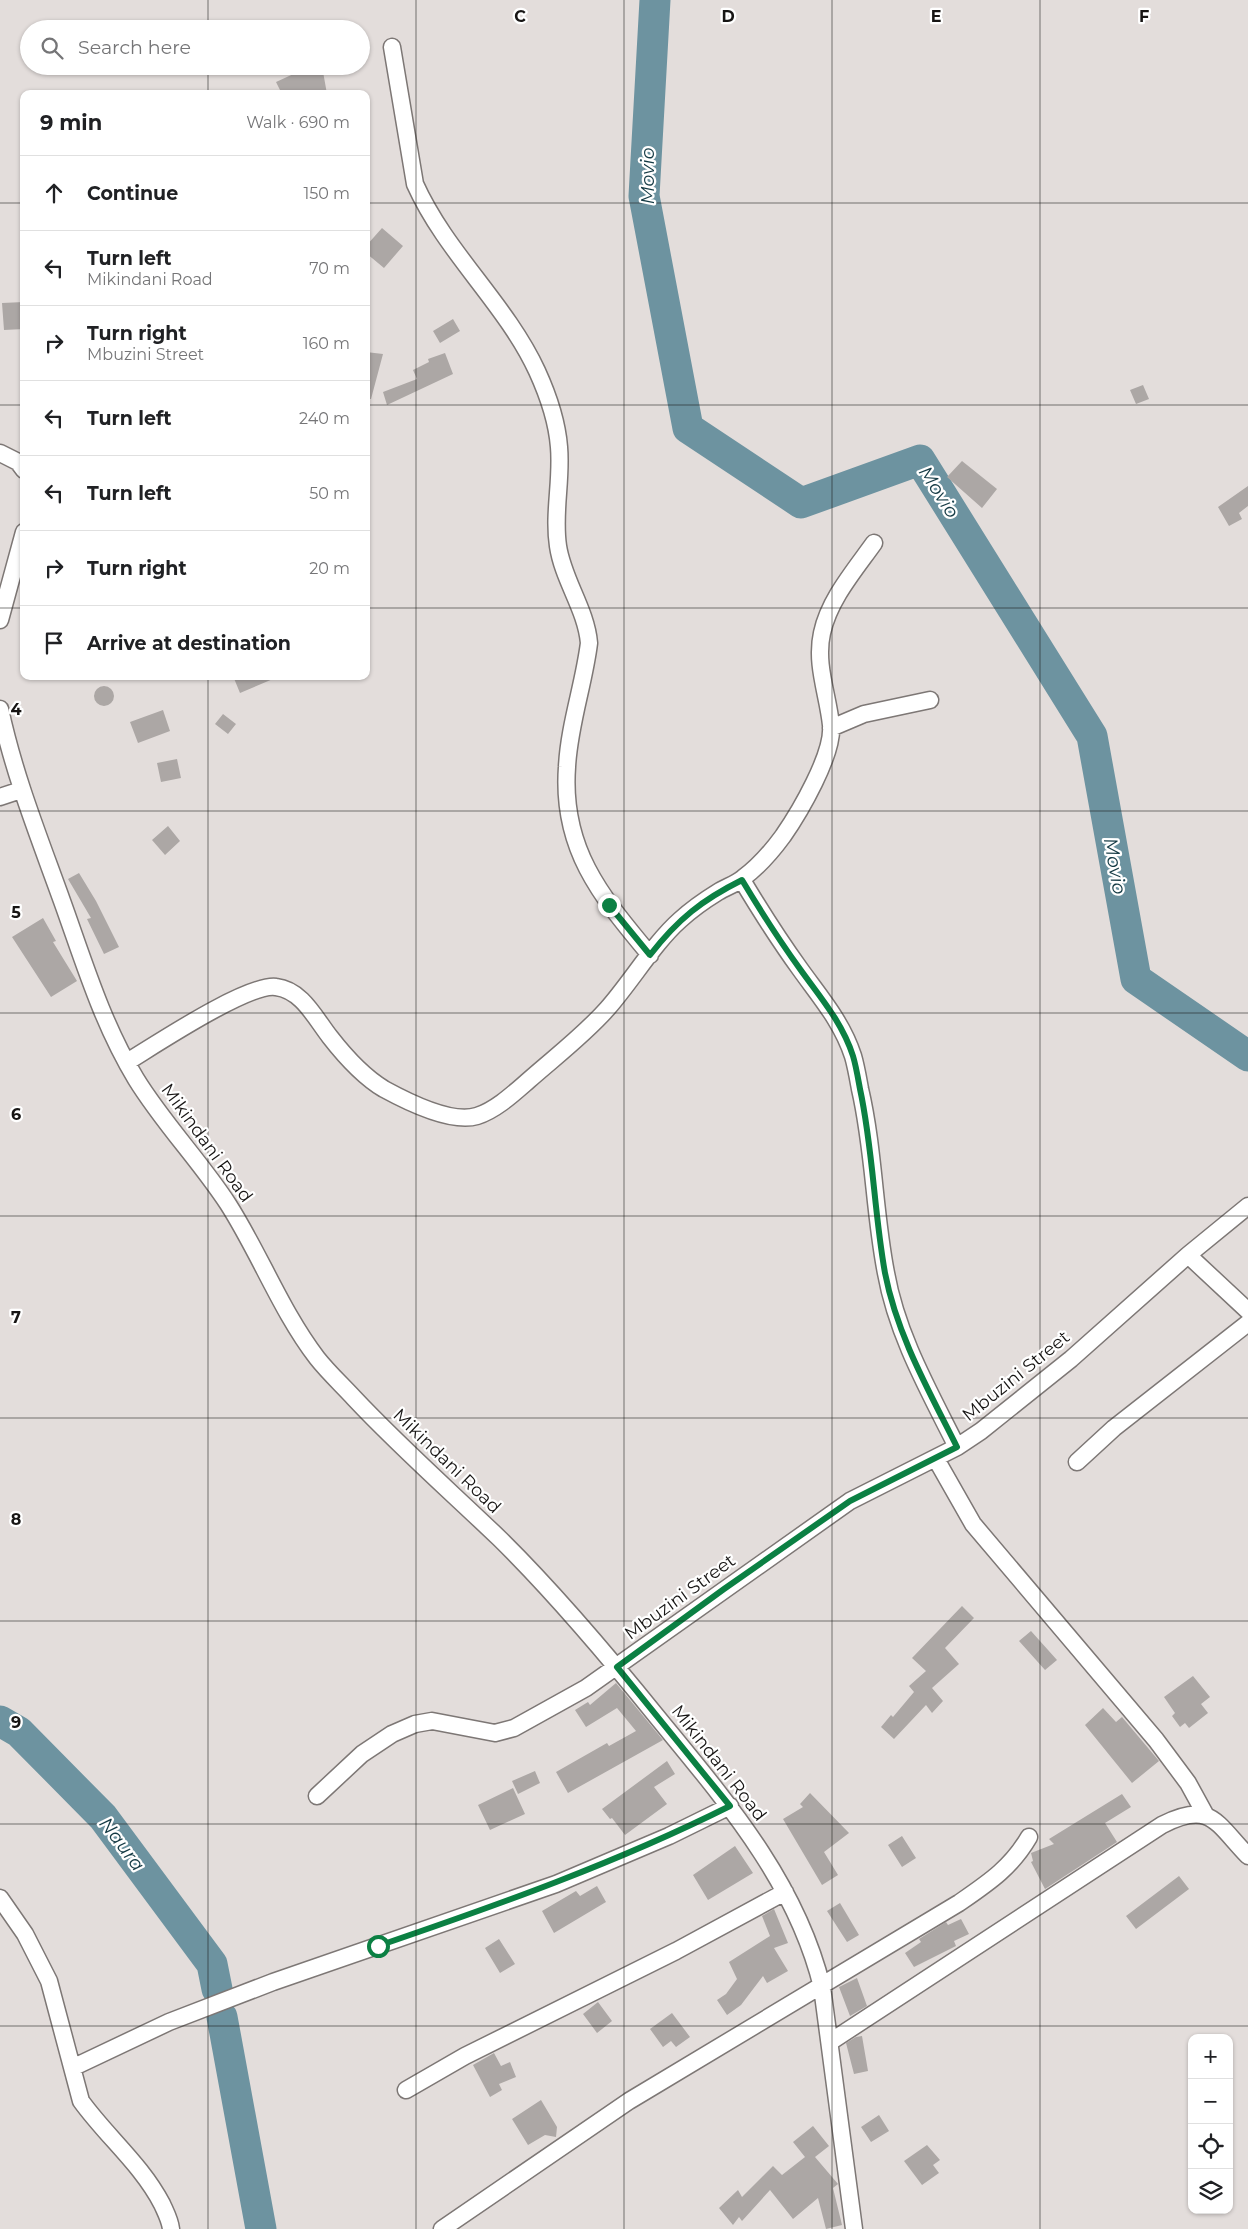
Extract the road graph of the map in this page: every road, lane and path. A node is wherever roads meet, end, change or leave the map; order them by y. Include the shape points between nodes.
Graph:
1 (392, 47) dead end
2 (0, 453) edge
3 (20, 465) edge
4 (874, 543) dead end
5 (20, 547) edge
6 (0, 620) edge
7 (930, 700) dead end
8 (0, 709) edge
9 (831, 728) junction
10 (21, 790) junction
11 (0, 797) edge
12 (742, 880) junction
13 (650, 955) junction
14 (127, 1062) junction
15 (1248, 1206) edge
16 (1188, 1255) junction
17 (1248, 1311) edge
18 (1248, 1322) edge
19 (957, 1447) junction
20 (936, 1459) junction
21 (1077, 1462) dead end
22 (617, 1667) junction
23 (317, 1796) dead end
24 (730, 1806) junction
25 (1205, 1814) junction
26 (1029, 1837) dead end
27 (1248, 1856) edge
28 (785, 1892) junction
29 (0, 1898) edge
30 (822, 1987) junction
31 (830, 2042) junction
32 (74, 2067) junction
33 (406, 2090) dead end
34 (171, 2229) edge
35 (442, 2229) edge
36 (854, 2229) edge

1 - 13 street via 415,184 424,205 516,332 537,371 553,412 559,448 558,544 562,566 587,628 589,643 567,765 570,826 586,868 609,905
2 - 3 street
4 - 9 street via 842,588 826,618 821,638 821,669
5 - 6 street
7 - 9 street via 864,714
8 - 10 street, Mikindani Road
9 - 12 street via 829,742 804,803 782,837
10 - 11 street
10 - 14 street, Mikindani Road via 96,1000
12 - 13 street via 720,891 680,920
12 - 19 street via 834,1016 854,1058 870,1137 885,1272 892,1301 900,1329
13 - 14 street via 606,1011 577,1038 519,1088 476,1117 457,1118 382,1088 332,1040 302,1001 290,991 274,986 260,988 230,1001
14 - 22 street, Mikindani Road via 136,1080 226,1202 280,1302 318,1359 370,1415 503,1542
15 - 16 street, Mbuzini Street
16 - 17 street
16 - 19 street, Mbuzini Street via 1021,1400
18 - 21 street via 1127,1417
19 - 20 street, Mbuzini Street
20 - 22 street, Mbuzini Street via 850,1501
20 - 25 street via 973,1524 1156,1740 1188,1783
22 - 23 street, Mbuzini Street via 586,1688 505,1731 495,1733 432,1721 415,1724 392,1734 362,1754
22 - 24 street, Mikindani Road
24 - 28 street, Mikindani Road
24 - 32 street via 556,1884 273,1982 169,2022
25 - 27 street
25 - 31 street via 1192,1813 1162,1825
26 - 30 street via 1018,1856 986,1885
28 - 30 street, Mikindani Road via 814,1955
28 - 33 street via 676,1951 465,2056
29 - 32 street via 25,1934 49,1981
30 - 31 street, Mikindani Road
30 - 35 street via 629,2101
31 - 36 street, Mikindani Road
32 - 34 street via 81,2101 152,2185

